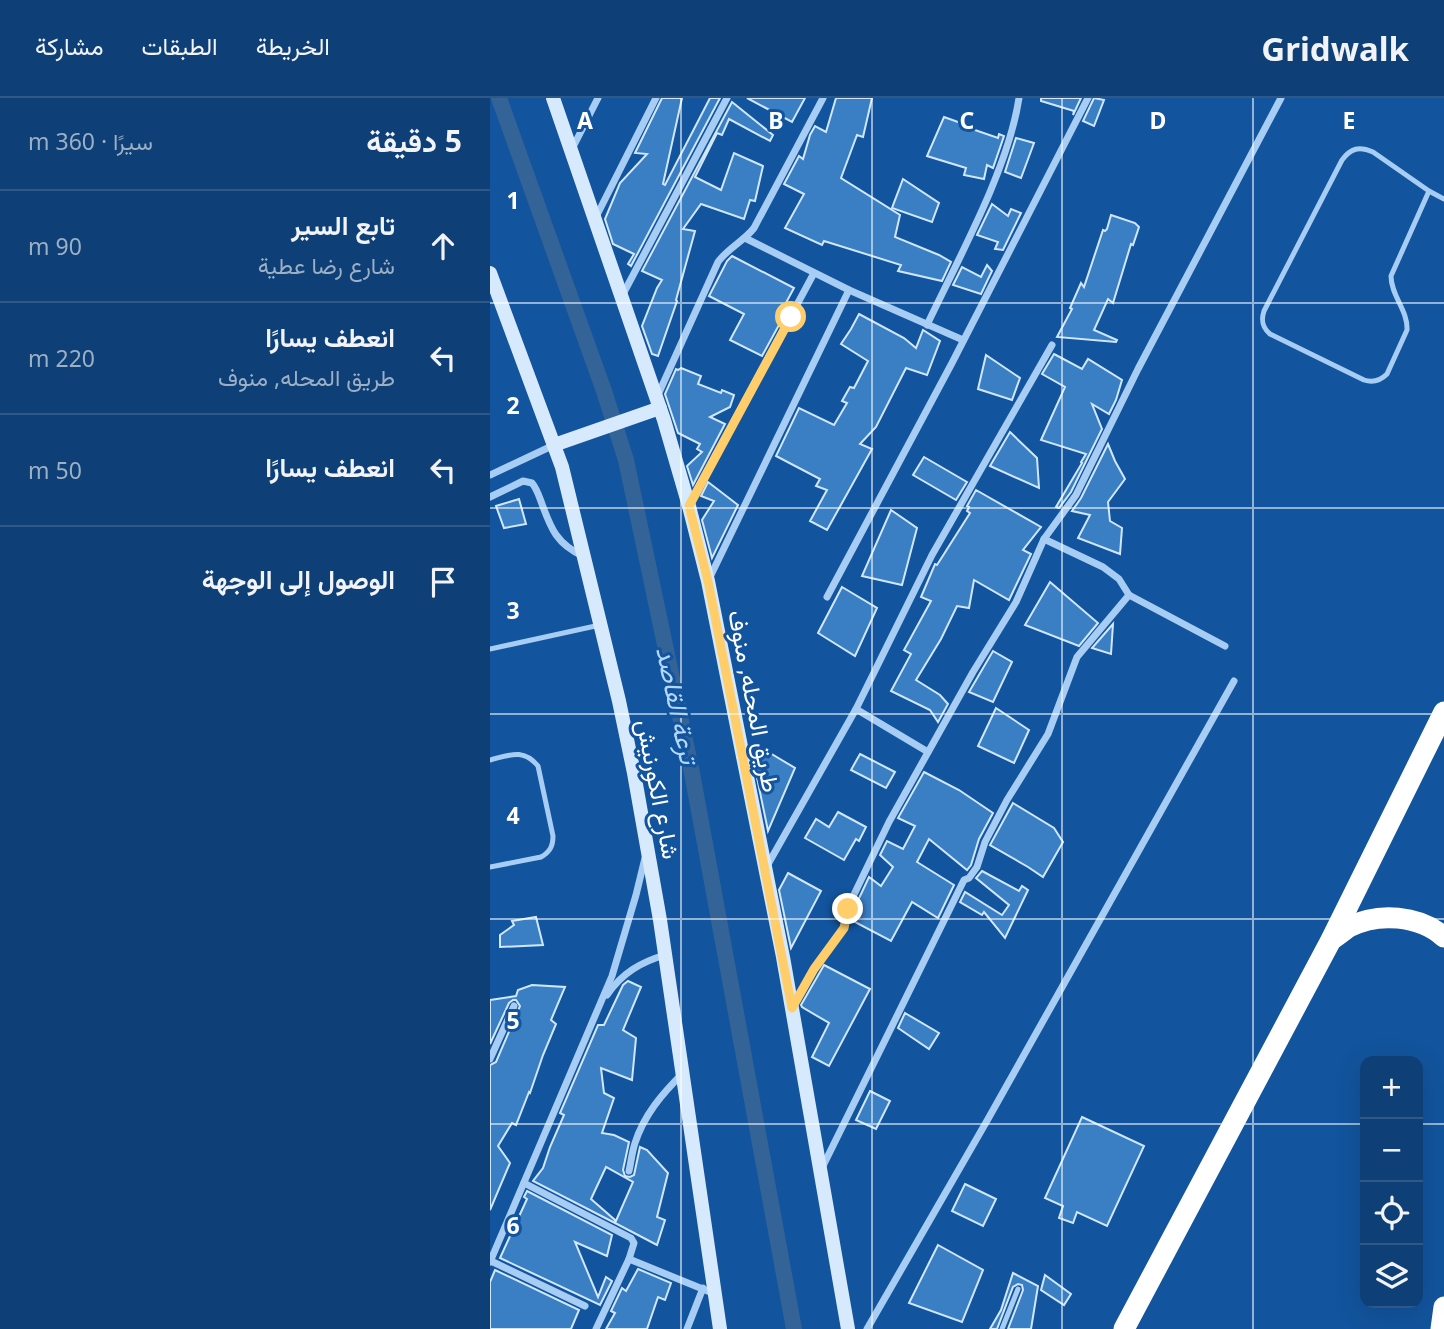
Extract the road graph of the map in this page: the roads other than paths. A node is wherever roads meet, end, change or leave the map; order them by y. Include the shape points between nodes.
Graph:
1 (553, 98) edge
2 (598, 98) edge
3 (656, 98) edge
4 (727, 98) edge
5 (823, 98) edge
6 (1019, 98) edge
7 (1088, 98) edge
8 (1281, 98) edge
9 (571, 149) junction
10 (1429, 191) junction
11 (1444, 199) edge
12 (596, 218) junction
13 (745, 238) junction
14 (814, 272) junction
15 (490, 273) edge
16 (849, 290) junction
17 (622, 296) junction
18 (927, 325) junction
19 (963, 341) junction
20 (1052, 345) dead end
21 (658, 404) junction
22 (554, 445) junction
23 (490, 475) edge
24 (490, 497) edge
25 (689, 506) junction
26 (1044, 539) junction
27 (584, 556) junction
28 (708, 581) junction
29 (1129, 595) junction
30 (827, 597) dead end
31 (601, 625) junction
32 (1225, 646) dead end
33 (490, 649) edge
34 (1234, 681) dead end
35 (856, 709) junction
36 (1444, 712) edge
37 (928, 752) junction
38 (490, 760) edge
39 (647, 846) junction
40 (490, 867) edge
41 (765, 870) junction
42 (1444, 937) edge
43 (1331, 940) junction
44 (666, 955) junction
45 (514, 1006) dead end
46 (599, 1007) junction
47 (792, 1008) junction
48 (490, 1059) edge
49 (683, 1073) junction
50 (629, 1171) dead end
51 (821, 1172) junction
52 (524, 1184) junction
53 (629, 1259) junction
54 (490, 1261) edge
55 (1018, 1289) dead end
56 (709, 1291) junction
57 (584, 1306) dead end
58 (1444, 1307) edge
59 (596, 1329) edge
60 (687, 1329) edge
61 (720, 1329) edge
62 (848, 1329) edge
63 (867, 1329) edge
64 (1002, 1329) edge
65 (1124, 1329) edge
66 (1441, 1329) edge

1 - 9 main road, طريق المحله, منوف
2 - 9 street
3 - 12 street
4 - 17 street
5 - 13 street via 758,222
6 - 18 street via 1001,165
7 - 19 street
8 - 26 street via 1076,495
9 - 12 main road, طريق المحله, منوف
10 - 10 lane via 1373,152 1364,148 1347,153 1264,311 1265,330 1364,380 1387,374 1408,322 1391,276
10 - 11 lane
12 - 17 main road, طريق المحله, منوف
13 - 14 street
13 - 21 street via 718,262
14 - 16 street
14 - 25 street
15 - 22 main road, شارع الكورنيش
16 - 18 street
16 - 28 street
17 - 21 main road, طريق المحله, منوف
18 - 19 street
19 - 30 street
20 - 35 street via 932,555
21 - 22 main road
21 - 25 main road, طريق المحله, منوف
22 - 23 street
22 - 27 main road, شارع الكورنيش
24 - 27 street via 523,481 533,483 551,529
25 - 28 main road, طريق المحله, منوف
26 - 29 street via 1103,567 1119,579
26 - 37 street via 1016,602
27 - 31 main road, شارع الكورنيش
28 - 41 main road, طريق المحله, منوف
29 - 32 street
29 - 51 street via 1077,657 1048,734 1007,800 977,867 964,880
31 - 33 lane
31 - 39 main road, شارع الكورنيش
34 - 63 street
35 - 37 street
35 - 41 street
36 - 43 highway
37 - 47 street via 883,835 848,909 844,928
38 - 40 lane via 525,755 538,766 553,842 541,857
39 - 44 main road, شارع الكورنيش
39 - 46 street via 623,943
41 - 47 main road, طريق المحله, منوف
42 - 43 highway via 1419,923 1396,918 1373,919
43 - 65 highway
44 - 46 street via 632,969
44 - 49 main road, شارع الكورنيش
45 - 48 street
46 - 52 street
47 - 51 main road, طريق المحله, منوف
49 - 50 street via 646,1117
49 - 56 main road, شارع الكورنيش
51 - 62 main road, طريق المحله, منوف
52 - 53 street via 631,1238
52 - 54 street
53 - 56 street
53 - 59 street
54 - 57 street
55 - 64 lane
56 - 60 street
56 - 61 main road, شارع الكورنيش
58 - 66 highway

